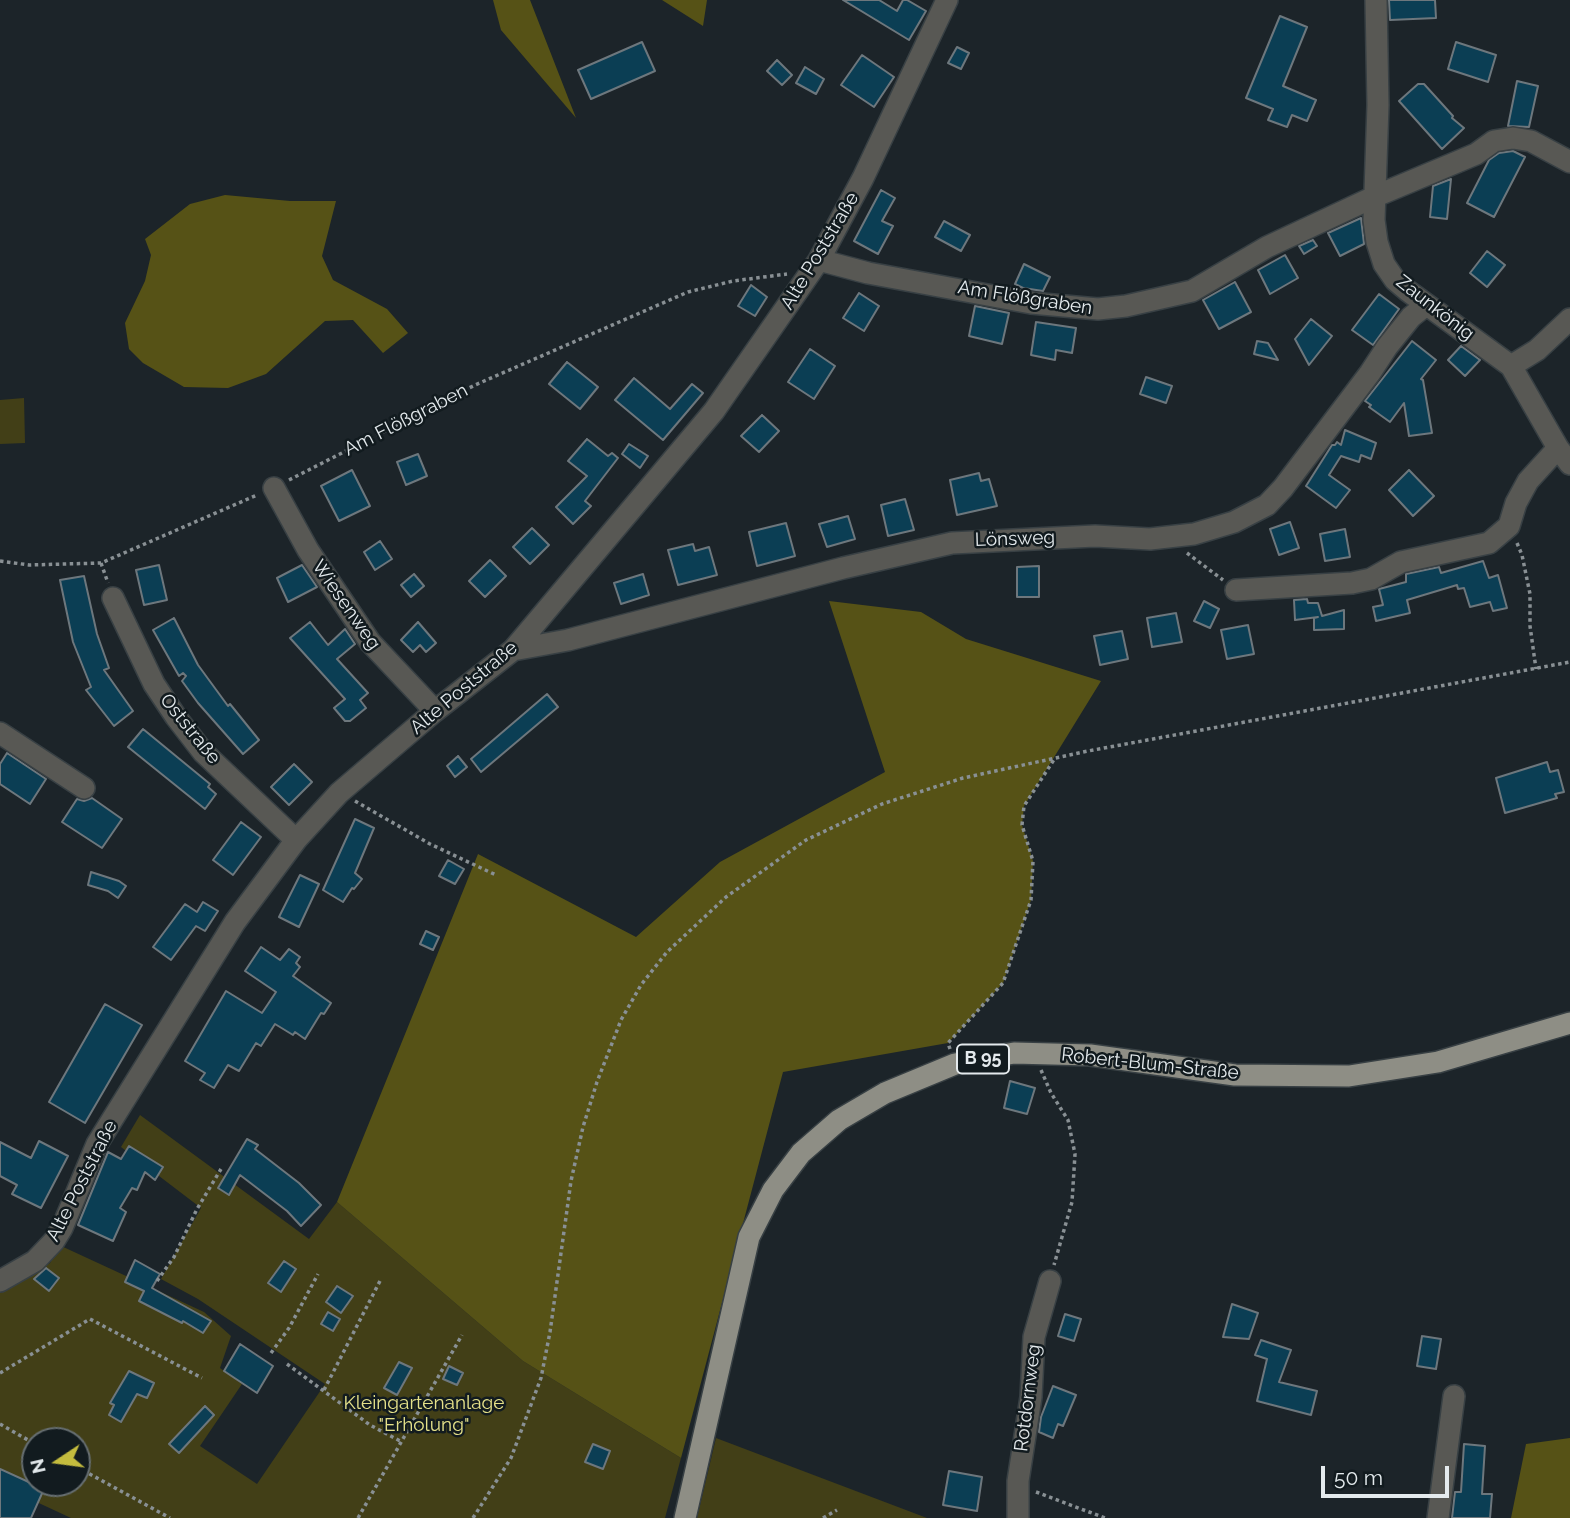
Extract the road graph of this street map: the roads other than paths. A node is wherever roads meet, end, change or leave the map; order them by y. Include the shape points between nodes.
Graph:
1 (947, 0) edge
2 (1376, 0) edge
3 (1570, 162) edge
4 (1376, 196) junction
5 (816, 265) junction
6 (1426, 304) junction
7 (1570, 319) edge
8 (1511, 366) junction
9 (1564, 456) edge
10 (274, 488) road end
11 (1236, 590) road end
12 (113, 598) dead end
13 (513, 650) junction
14 (435, 711) junction
15 (0, 733) edge
16 (83, 788) dead end
17 (296, 840) junction
18 (1570, 1023) edge
19 (1050, 1280) road end
20 (0, 1281) edge
21 (1454, 1396) dead end
22 (685, 1518) edge
23 (1018, 1518) edge
24 (1438, 1518) edge

1 - 5 street, Alte Poststraße via 863,178
2 - 4 street
3 - 4 street, Am Flößgraben via 1531,141 1494,141
4 - 5 street, Am Flößgraben via 1267,247 1192,291 1126,306 1098,309 1031,303
4 - 6 street, Zaunkönig via 1374,220 1384,264 1395,280
5 - 13 street, Alte Poststraße via 715,411
6 - 8 street, Zaunkönig
6 - 13 street, Lönsweg via 1387,347 1267,505 1234,522 1166,537 952,543
7 - 8 street via 1537,350
8 - 9 street
9 - 11 street via 1528,481 1509,526 1489,543 1401,562 1371,579 1352,583
10 - 14 street, Wiesenweg via 308,551 370,642
12 - 17 street, Oststraße via 154,684 176,717 203,752
13 - 14 street, Alte Poststraße
14 - 17 street, Alte Poststraße via 339,793
15 - 16 street
17 - 20 street, Alte Poststraße via 234,922 97,1144 54,1241 35,1261
18 - 22 main road, Robert-Blum-Straße / B 95 via 1438,1062 1349,1076 1235,1075 1090,1055 1014,1053 955,1064 885,1093 839,1120 802,1153 773,1191 749,1237
19 - 23 street, Rotdornweg via 1034,1337
21 - 24 street

